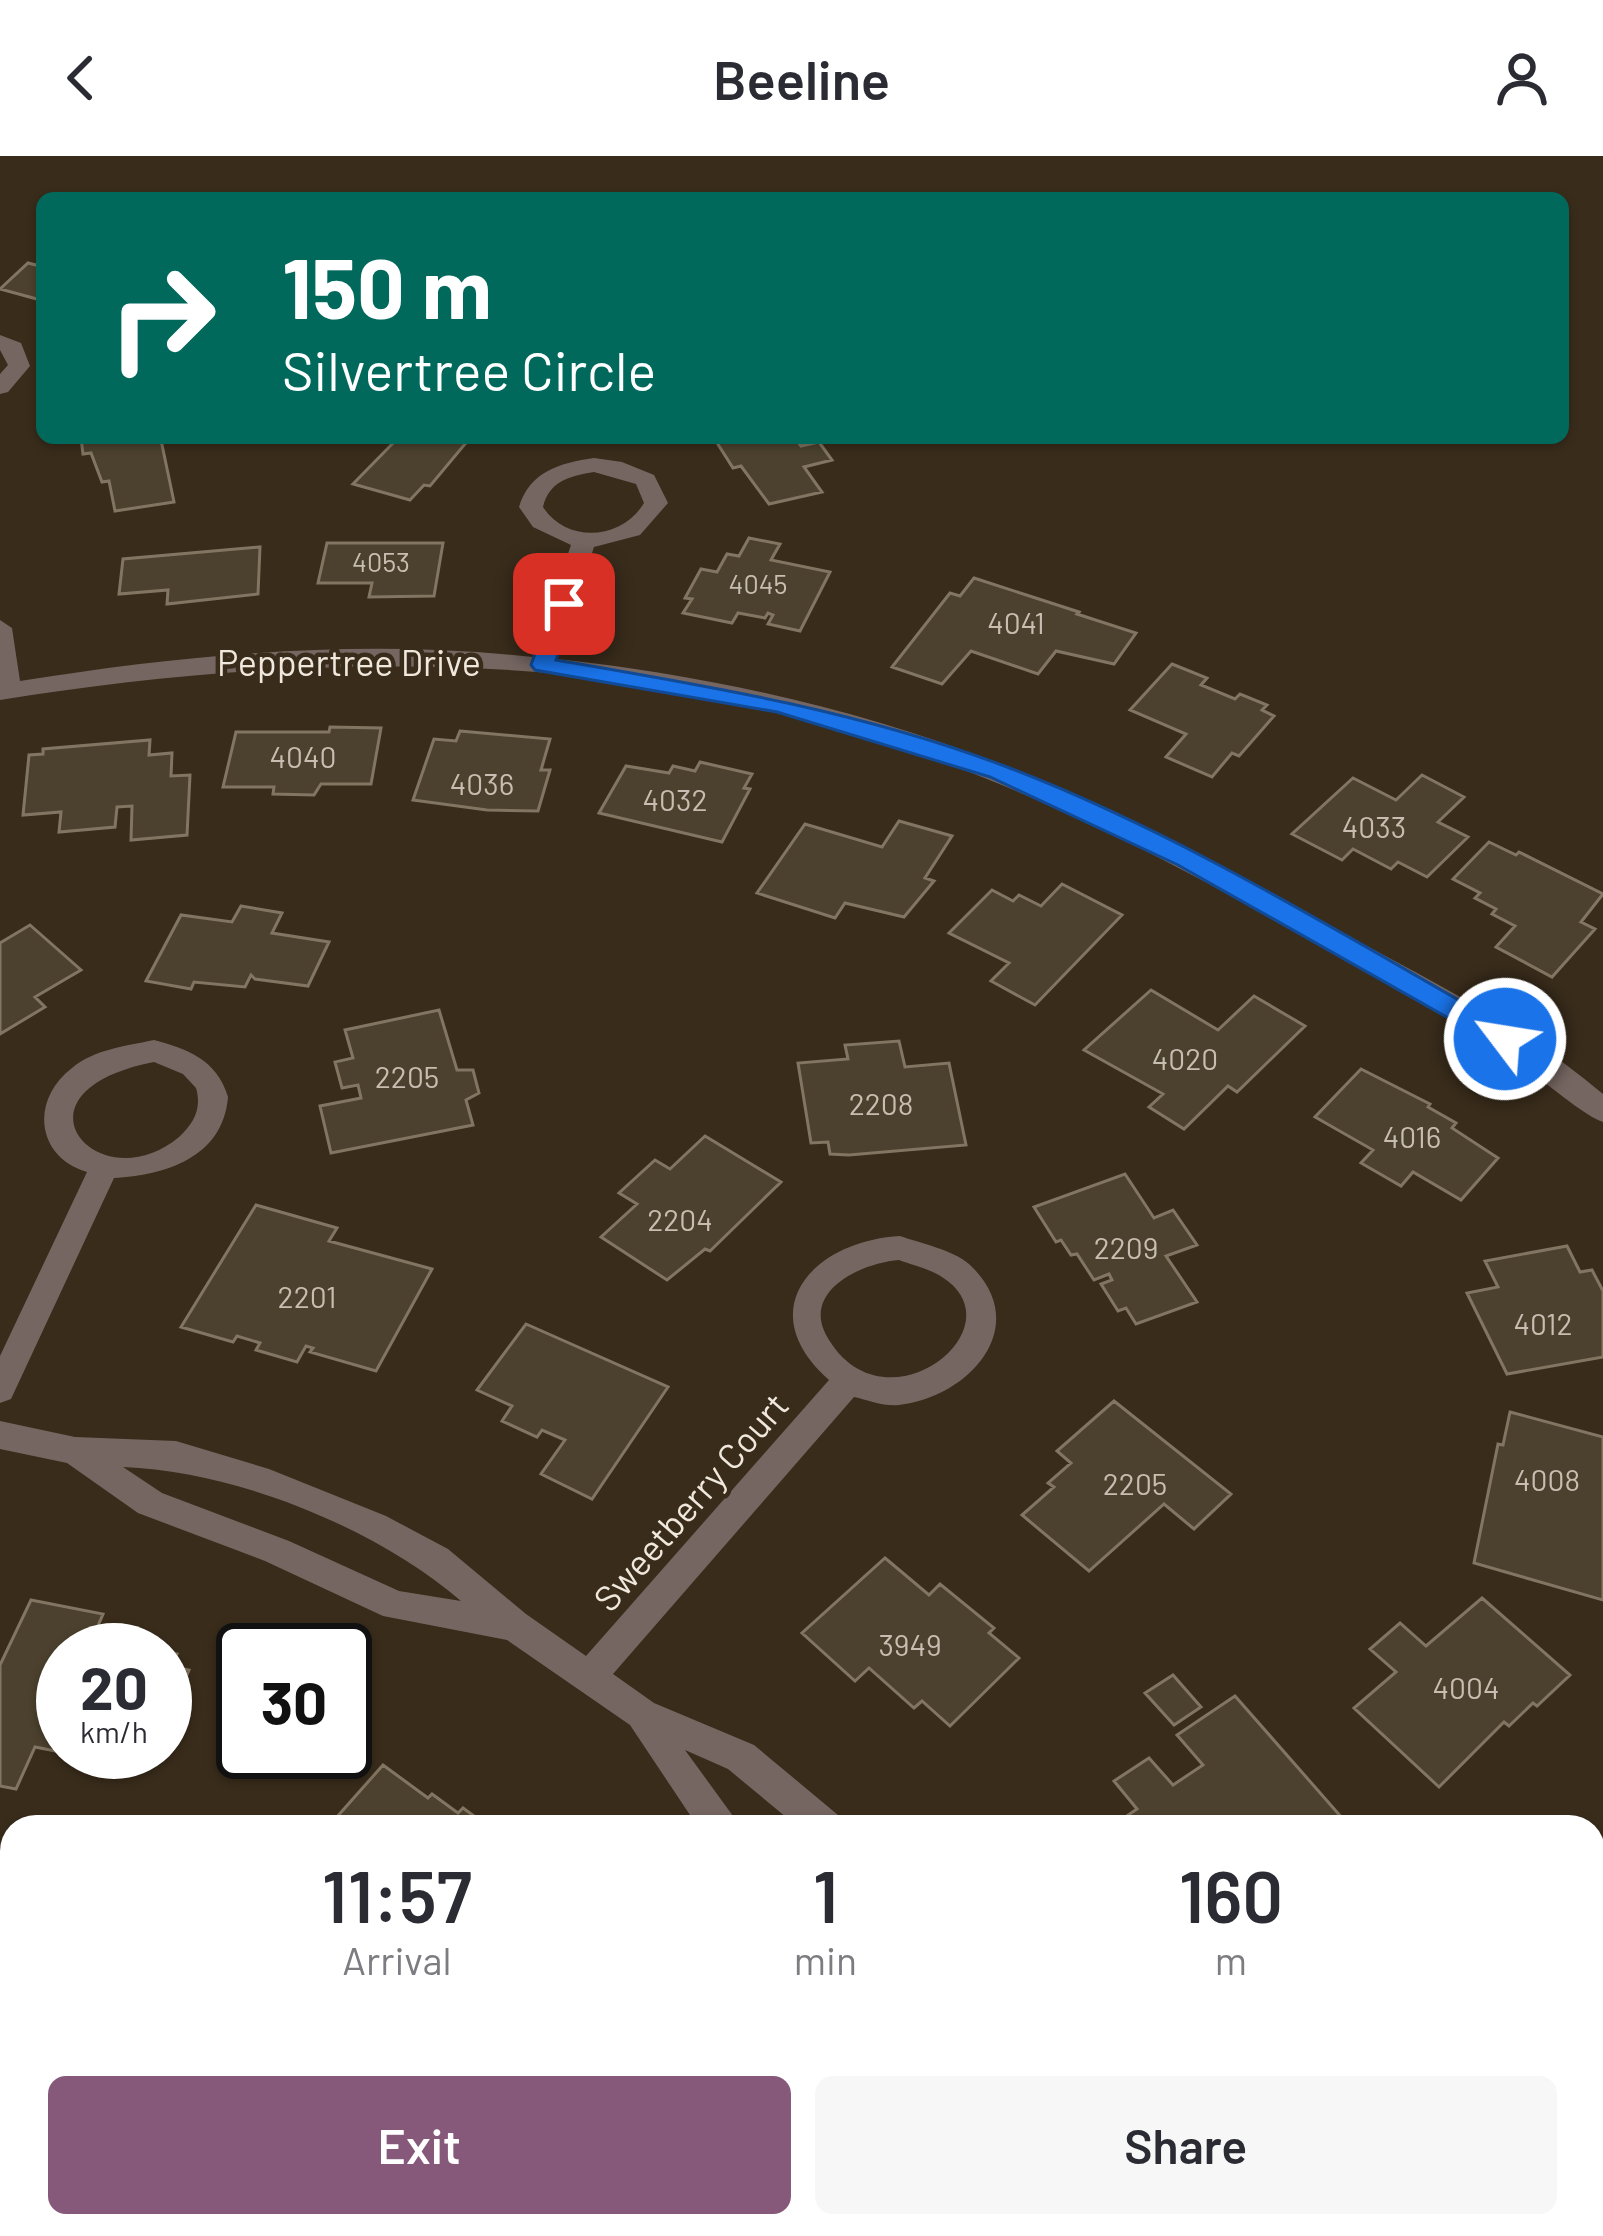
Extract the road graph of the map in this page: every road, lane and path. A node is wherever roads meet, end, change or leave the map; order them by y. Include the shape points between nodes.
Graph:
1 (0, 341) edge
2 (0, 387) edge
3 (585, 540) junction
4 (0, 628) edge
5 (543, 665) junction
6 (4, 691) edge
7 (1603, 1111) edge
8 (104, 1167) junction
9 (849, 1380) junction
10 (0, 1390) edge
11 (0, 1436) edge
12 (75, 1451) junction
13 (514, 1625) junction
14 (591, 1675) junction
15 (642, 1714) junction
16 (711, 1815) edge
17 (811, 1815) edge

1 - 2 street via 13,347 19,366
3 - 3 street via 641,526 656,503 646,480 595,465 541,483 531,507 536,520
3 - 5 street
4 - 6 street
5 - 6 street, Peppertree Drive via 332,656
5 - 7 street, Peppertree Drive via 779,705 998,772 1187,859 1454,1008
8 - 8 street via 155,1164 198,1136 213,1099 197,1066 178,1056 128,1052 103,1060 65,1090 55,1109 64,1147
8 - 10 street
9 - 9 street via 907,1391 958,1370 983,1330 972,1285 929,1254 900,1248 835,1267 811,1295 807,1318 811,1342
9 - 14 street, Sweetberry Court
11 - 12 street
12 - 13 street via 150,1503 395,1605
12 - 13 street via 176,1455 256,1478 436,1559
13 - 14 street
14 - 15 street
15 - 16 street
15 - 17 street via 741,1757

